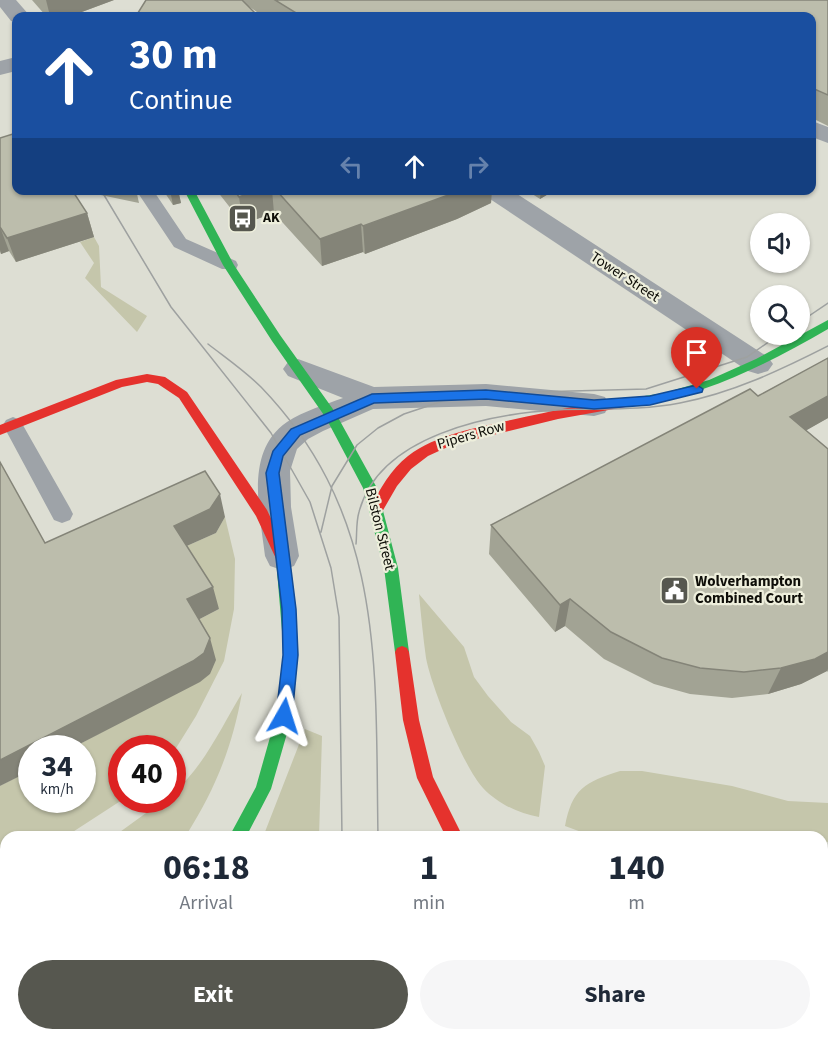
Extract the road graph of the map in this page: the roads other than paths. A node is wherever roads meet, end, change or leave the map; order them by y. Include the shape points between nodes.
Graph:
1 (5, 0) edge
2 (16, 12) edge
3 (147, 195) edge
4 (192, 195) edge
5 (501, 195) edge
6 (229, 265) junction
7 (828, 324) edge
8 (758, 364) junction
9 (298, 369) junction
10 (372, 398) junction
11 (594, 405) junction
12 (331, 416) junction
13 (6, 428) edge
14 (377, 508) junction
15 (62, 514) dead end
16 (283, 558) junction
17 (240, 831) edge
18 (452, 831) edge

1 - 2 street
3 - 6 lane via 180,243
4 - 6 main road, Bilston Street
5 - 8 street, Tower Street
6 - 9 main road, Bilston Street
7 - 8 main road, Pipers Row
8 - 11 main road, Pipers Row via 697,389 650,400
9 - 10 street, Pipers Row
9 - 12 main road, Bilston Street
10 - 11 street, Pipers Row via 486,395
10 - 12 street
11 - 14 main road, Pipers Row via 444,441 422,451 398,471
12 - 14 main road, Bilston Street via 364,473
12 - 16 street via 295,432 277,455 273,473
13 - 15 lane
13 - 16 main road via 120,382 140,377 166,380 183,395 262,514
14 - 18 main road, Bilston Street via 391,568 411,720 425,778
16 - 17 main road via 291,655 284,716 263,789

